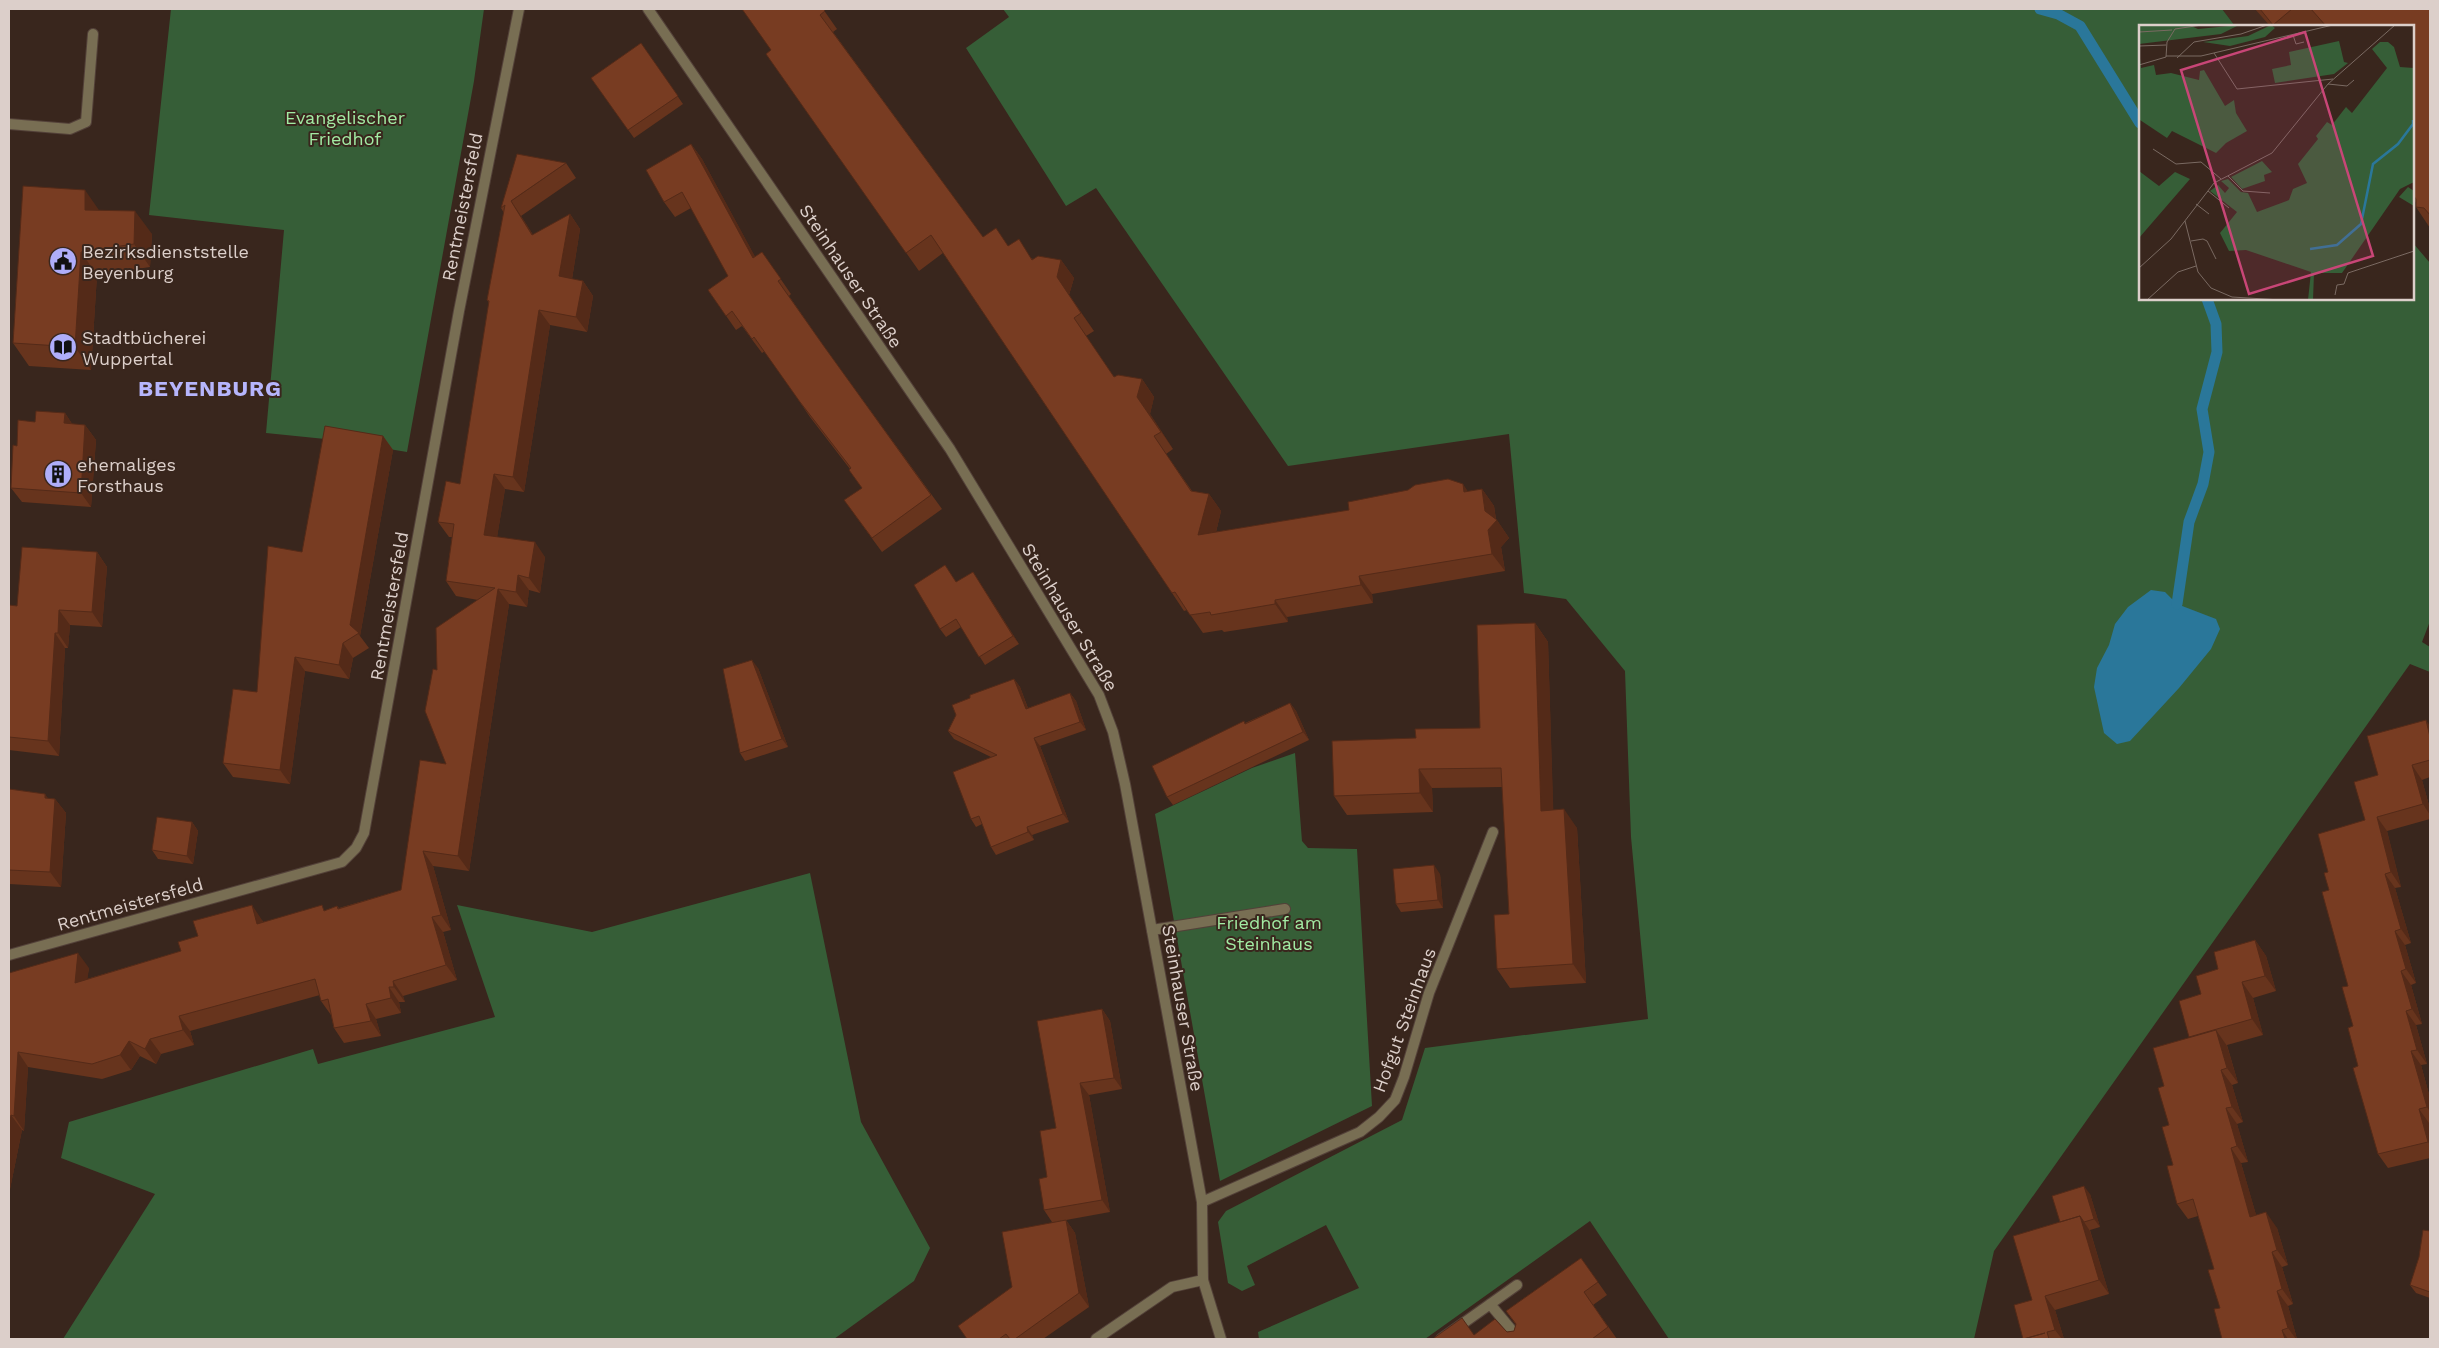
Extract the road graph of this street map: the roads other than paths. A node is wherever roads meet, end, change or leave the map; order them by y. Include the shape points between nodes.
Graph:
1 (518, 9) edge
2 (648, 9) edge
3 (93, 34) dead end
4 (9, 124) edge
5 (1493, 832) dead end
6 (1285, 909) dead end
7 (1152, 930) junction
8 (9, 955) edge
9 (1202, 1202) junction
10 (1203, 1280) junction
11 (1518, 1285) dead end
12 (1490, 1304) junction
13 (1096, 1339) edge
14 (1221, 1339) edge
15 (1441, 1339) edge
16 (1519, 1339) edge

1 - 8 street, Rentmeistersfeld via 364,833 356,848 342,862
2 - 7 street, Steinhauser Straße via 950,449 1099,695 1113,732 1125,784
3 - 4 street via 86,122 70,129
5 - 9 street, Hofgut Steinhaus via 1429,993 1394,1100 1360,1132
6 - 7 street
7 - 9 street, Steinhauser Straße
9 - 10 street, Steinhauser Straße
10 - 13 street via 1172,1287
10 - 14 street, Steinhauser Straße
11 - 12 street
12 - 15 street
12 - 16 street

